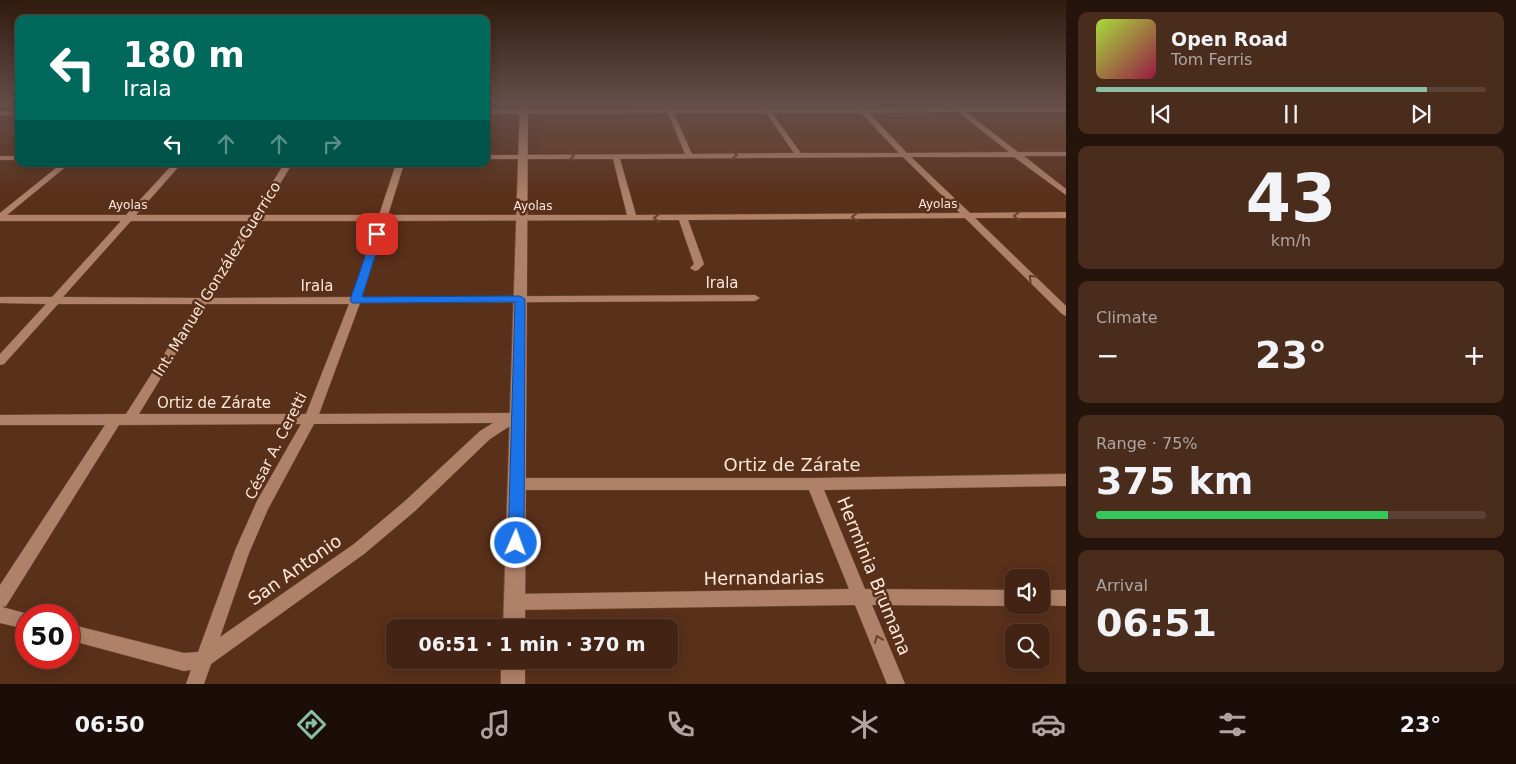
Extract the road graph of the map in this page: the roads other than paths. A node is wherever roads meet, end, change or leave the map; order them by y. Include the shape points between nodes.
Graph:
1 (523, 134) edge
2 (680, 134) edge
3 (785, 134) edge
4 (885, 134) edge
5 (990, 134) edge
6 (1066, 154) edge
7 (689, 155) junction
8 (800, 155) junction
9 (905, 155) junction
10 (1017, 155) junction
11 (523, 156) junction
12 (616, 156) junction
13 (490, 157) edge
14 (0, 158) edge
15 (15, 158) edge
16 (61, 167) edge
17 (174, 167) edge
18 (286, 167) edge
19 (399, 167) edge
20 (1066, 193) edge
21 (1066, 215) edge
22 (970, 216) junction
23 (0, 217) edge
24 (130, 217) junction
25 (254, 218) junction
26 (383, 218) junction
27 (522, 218) junction
28 (632, 218) junction
29 (683, 218) junction
30 (695, 268) dead end
31 (755, 298) dead end
32 (520, 299) junction
33 (0, 300) edge
34 (57, 300) junction
35 (356, 300) junction
36 (202, 301) junction
37 (1066, 312) edge
38 (0, 361) edge
39 (312, 418) junction
40 (514, 418) junction
41 (123, 419) junction
42 (0, 420) edge
43 (1066, 480) edge
44 (518, 484) junction
45 (814, 484) junction
46 (861, 597) junction
47 (1005, 598) edge
48 (1050, 598) edge
49 (1066, 598) edge
50 (0, 600) edge
51 (514, 602) junction
52 (0, 615) edge
53 (15, 618) edge
54 (514, 619) edge
55 (80, 635) edge
56 (202, 660) junction
57 (513, 669) edge
58 (195, 684) edge
59 (513, 684) edge
60 (896, 684) edge

1 - 11 main road
2 - 7 street
3 - 8 street
4 - 9 street
5 - 10 street
6 - 10 street
7 -> 8 street
7 - 12 street
8 - 9 street
9 - 10 street
9 - 22 street
10 - 20 street
11 -> 12 street
11 - 13 street
11 - 27 main road
12 - 28 street
14 - 15 street
16 - 23 street
17 - 24 street
18 - 25 street, Int. Manuel González Guerrico
19 - 26 street, César A. Ceretti
21 -> 22 street, Ayolas
22 -> 29 street, Ayolas
37 -> 22 street
23 - 24 street, Ayolas
24 - 25 street, Ayolas
24 - 34 street
25 - 26 street, Ayolas
25 - 36 street, Int. Manuel González Guerrico
26 - 27 street, Ayolas
26 - 35 street, César A. Ceretti
27 - 28 street, Ayolas
27 - 32 main road
29 -> 28 street, Ayolas
29 - 30 street via 700,264
31 - 32 street, Irala
32 - 35 street, Irala
32 - 40 main road
33 - 34 street, Irala
34 - 36 street, Irala
34 - 38 street
35 - 36 street, Irala
35 - 39 street, César A. Ceretti
36 - 41 street, Int. Manuel González Guerrico
39 - 40 street, Ortiz de Zárate
39 - 41 street, Ortiz de Zárate
39 - 56 street, César A. Ceretti via 262,506
40 - 44 main road
40 - 56 street, San Antonio via 485,435 359,549
41 - 42 street, Ortiz de Zárate
41 - 50 street, Int. Manuel González Guerrico
43 - 45 street, Ortiz de Zárate
44 - 45 street, Ortiz de Zárate
44 - 51 main road
45 - 46 street, Herminia Brumana
46 - 47 street, Hernandarias
46 - 51 street, Hernandarias
60 -> 46 street, Herminia Brumana
48 - 49 street
51 - 54 main road
52 - 53 street
55 - 56 street via 184,662
56 - 58 street, César A. Ceretti
57 - 59 main road

